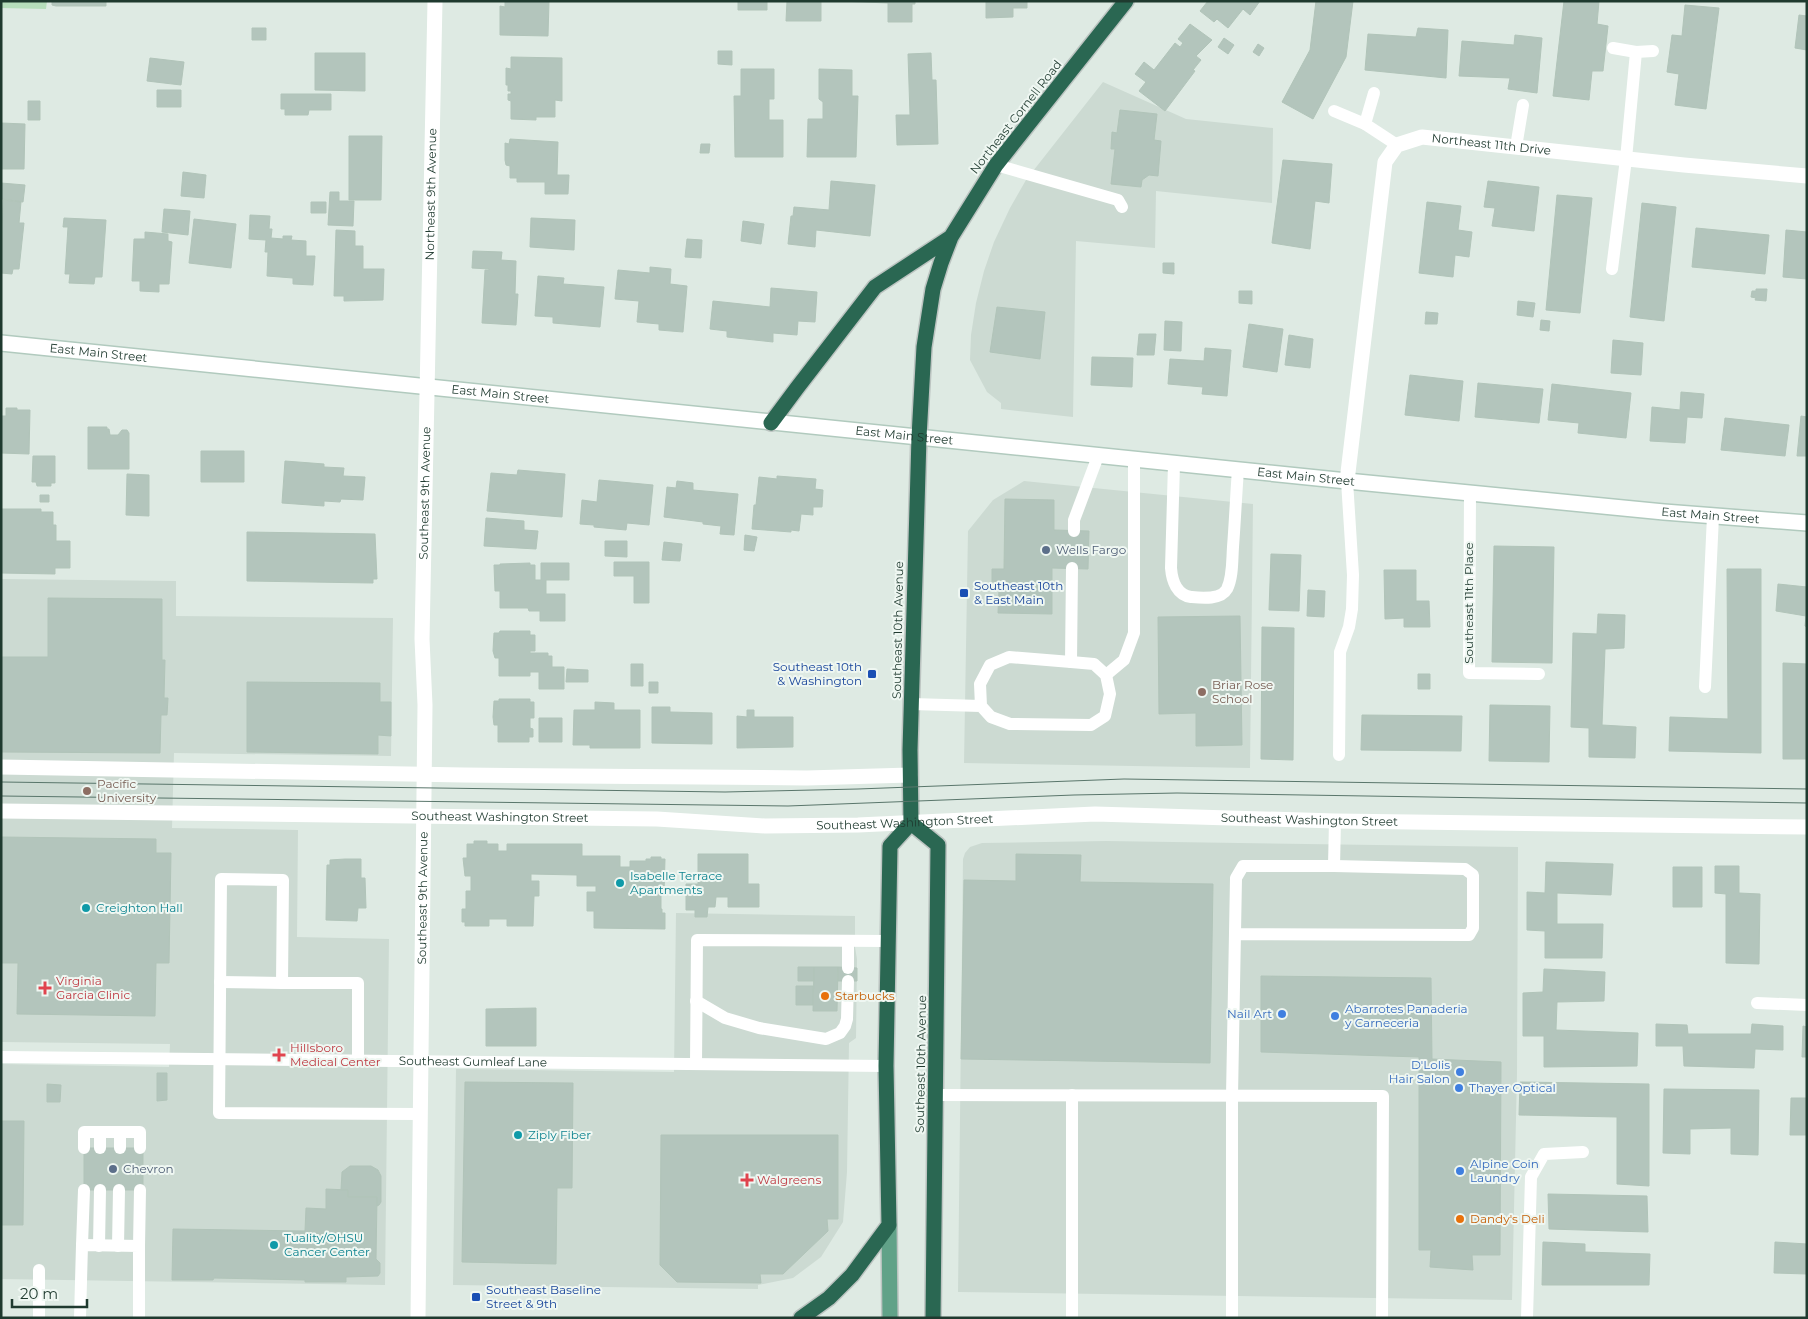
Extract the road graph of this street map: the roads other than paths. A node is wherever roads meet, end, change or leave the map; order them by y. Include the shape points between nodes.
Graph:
1 (435, 1) edge
2 (1126, 1) edge
3 (1613, 48) dead end
4 (1653, 51) dead end
5 (1636, 52) junction
6 (1374, 93) dead end
7 (1523, 105) dead end
8 (1334, 111) dead end
9 (1364, 124) junction
10 (1397, 145) junction
11 (1516, 147) junction
12 (1626, 159) junction
13 (996, 164) junction
14 (1807, 176) edge
15 (1122, 207) dead end
16 (951, 237) junction
17 (1612, 268) dead end
18 (1, 343) edge
19 (428, 388) junction
20 (772, 424) junction
21 (919, 437) junction
22 (1098, 456) junction
23 (1134, 459) junction
24 (1174, 464) junction
25 (1238, 470) junction
26 (1347, 482) junction
27 (1470, 494) junction
28 (1713, 516) junction
29 (1807, 523) edge
30 (1074, 531) dead end
31 (1072, 568) dead end
32 (1071, 662) junction
33 (1539, 674) dead end
34 (1106, 675) junction
35 (1705, 687) dead end
36 (911, 704) junction
37 (981, 706) junction
38 (1339, 755) dead end
39 (1, 767) edge
40 (424, 774) junction
41 (910, 776) junction
42 (1, 811) edge
43 (424, 815) junction
44 (1335, 821) junction
45 (911, 823) junction
46 (1807, 827) edge
47 (1334, 866) junction
48 (1235, 934) junction
49 (848, 941) junction
50 (888, 941) junction
51 (848, 968) dead end
52 (848, 981) dead end
53 (220, 982) junction
54 (282, 983) junction
55 (696, 1001) junction
56 (1757, 1003) dead end
57 (1807, 1005) edge
58 (1, 1057) edge
59 (219, 1059) junction
60 (358, 1060) junction
61 (421, 1060) junction
62 (696, 1064) junction
63 (886, 1066) junction
64 (936, 1095) junction
65 (1072, 1095) junction
66 (1232, 1096) junction
67 (421, 1114) junction
68 (100, 1132) junction
69 (120, 1132) junction
70 (84, 1148) dead end
71 (100, 1148) dead end
72 (120, 1148) dead end
73 (140, 1148) dead end
74 (1583, 1152) dead end
75 (84, 1190) dead end
76 (100, 1190) dead end
77 (119, 1190) dead end
78 (140, 1190) dead end
79 (889, 1225) junction
80 (82, 1245) junction
81 (99, 1246) junction
82 (118, 1246) junction
83 (139, 1246) junction
84 (39, 1270) dead end
85 (39, 1318) edge
86 (80, 1318) edge
87 (139, 1318) edge
88 (418, 1318) edge
89 (801, 1318) edge
90 (890, 1318) edge
91 (933, 1318) edge
92 (1072, 1318) edge
93 (1232, 1318) edge
94 (1382, 1318) edge
95 (1527, 1318) edge

1 - 19 street, Northeast 9th Avenue
2 - 13 highway, Northeast Cornell Road
3 - 5 lane
4 - 5 lane
5 - 12 lane
6 - 9 lane
7 - 11 lane
8 - 9 lane
9 - 10 lane
10 - 11 street, Northeast 11th Drive via 1422,137
10 - 26 street via 1385,162
11 - 12 street, Northeast 11th Drive
12 - 14 street, Northeast 11th Drive
12 - 17 lane
13 - 15 lane via 1118,200
13 - 16 highway, Northeast Cornell Road
16 - 20 highway via 875,287
16 - 21 highway, Northeast Cornell Road via 938,271 927,321
18 - 19 street, East Main Street
19 - 20 street, East Main Street
19 - 40 street, Southeast 9th Avenue via 422,639
20 - 21 street, East Main Street
21 - 22 street, East Main Street
21 - 36 highway, Southeast 10th Avenue
22 - 23 street, East Main Street
22 - 30 lane via 1074,520
23 - 24 street, East Main Street
23 - 34 lane via 1134,633 1124,660
24 - 25 street, East Main Street
24 - 25 lane via 1172,580 1185,596 1199,598 1218,597 1226,590 1231,570
25 - 26 street, East Main Street
26 - 27 street, East Main Street
26 - 38 lane via 1353,575 1349,627 1340,652
27 - 28 street, East Main Street
27 - 33 lane, Southeast 11th Place via 1469,673
28 - 29 street, East Main Street
28 - 35 lane
31 - 32 lane
32 - 34 lane via 1094,664
32 - 37 lane via 1009,657 990,665 980,684
34 - 37 lane via 1110,694 1105,716 1091,724 1010,724 991,717
36 - 37 lane
36 - 41 highway, Southeast 10th Avenue
39 - 40 street
40 - 41 street
40 - 43 street, Southeast 9th Avenue
41 - 45 highway, Southeast 10th Avenue
42 - 43 street, Southeast Washington Street
43 - 45 street, Southeast Washington Street via 657,818 765,826
43 - 61 street, Southeast 9th Avenue
44 - 45 street, Southeast Washington Street via 1095,814
44 - 46 street, Southeast Washington Street
44 - 47 lane
45 - 50 highway via 890,846
45 - 64 highway, Southeast 10th Avenue via 938,845
47 - 48 lane via 1243,866 1236,878
47 - 48 lane via 1466,869 1473,875 1473,928 1469,936
48 - 66 lane
49 - 50 lane
49 - 51 lane
49 - 55 lane via 697,940
50 - 63 highway
52 - 55 lane via 845,1026 840,1033 826,1039 759,1028 724,1018
53 - 54 lane
53 - 54 lane via 221,880 283,880
53 - 59 lane
54 - 60 lane via 358,984
55 - 62 lane
56 - 57 lane
58 - 59 lane, Southeast Gumleaf Lane
59 - 60 lane, Southeast Gumleaf Lane
59 - 67 lane via 219,1112
60 - 61 lane, Southeast Gumleaf Lane
61 - 62 lane, Southeast Gumleaf Lane
61 - 67 street, Southeast 9th Avenue
62 - 63 lane, Southeast Gumleaf Lane
63 - 79 highway
64 - 65 lane
64 - 91 highway, Southeast 10th Avenue
65 - 66 lane
65 - 92 lane
66 - 93 lane
66 - 94 lane via 1383,1096
67 - 88 street, Southeast 9th Avenue
68 - 69 lane
68 - 70 lane via 84,1132
68 - 71 lane
69 - 72 lane
69 - 73 lane via 140,1132
74 - 95 lane via 1544,1154 1531,1177
75 - 80 lane
76 - 81 lane
77 - 82 lane
78 - 83 lane
79 - 89 highway via 852,1275 829,1298
79 - 90 main road
80 - 81 lane
80 - 86 lane
81 - 82 lane
82 - 83 lane
83 - 87 lane
84 - 85 lane

